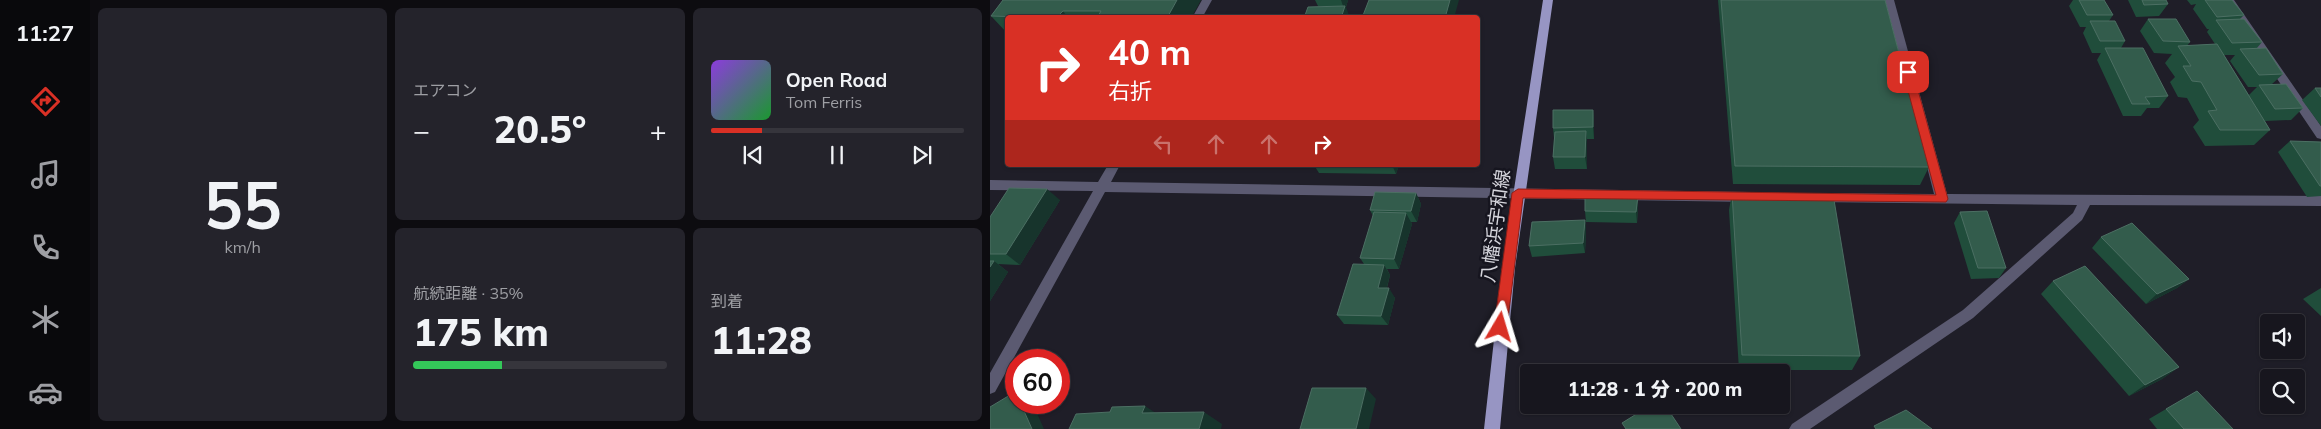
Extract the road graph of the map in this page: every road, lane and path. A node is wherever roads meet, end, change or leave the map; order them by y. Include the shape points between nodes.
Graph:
1 (1207, 0) edge
2 (1548, 0) edge
3 (1889, 0) edge
4 (2229, 0) edge
5 (1199, 15) edge
6 (2321, 135) edge
7 (1113, 167) edge
8 (990, 185) edge
9 (1103, 186) junction
10 (1518, 193) junction
11 (1765, 197) edge
12 (1804, 197) edge
13 (1942, 199) junction
14 (2085, 201) junction
15 (2321, 202) edge
16 (990, 387) edge
17 (1492, 429) edge
18 (1797, 429) edge

1 - 5 street
2 - 10 main road, 八幡浜宇和線
3 - 13 street
4 - 6 street
7 - 9 street
8 - 9 street
9 - 10 street
9 - 16 street
10 - 11 street
10 - 17 main road, 八幡浜宇和線 via 1498,346
12 - 13 street
13 - 14 street
14 - 15 street
14 - 18 street via 2078,216 1968,314

